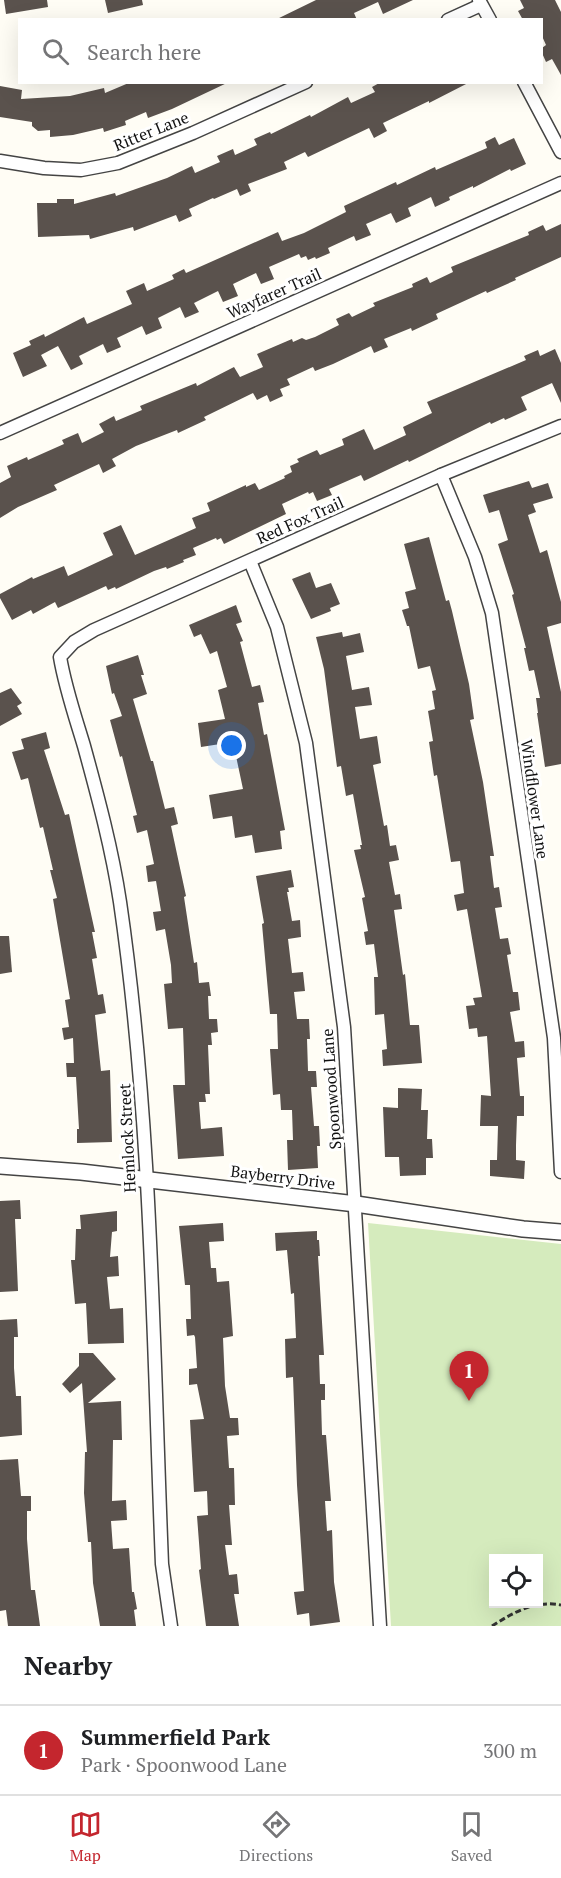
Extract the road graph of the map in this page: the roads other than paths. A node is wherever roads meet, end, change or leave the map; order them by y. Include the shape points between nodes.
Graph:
1 (480, 2) edge
2 (452, 18) edge
3 (489, 18) edge
4 (302, 84) edge
5 (525, 84) edge
6 (561, 152) edge
7 (0, 161) edge
8 (561, 183) edge
9 (561, 426) edge
10 (0, 433) edge
11 (441, 475) junction
12 (250, 561) junction
13 (60, 657) joint
14 (0, 1166) edge
15 (561, 1172) edge
16 (146, 1179) junction
17 (356, 1204) junction
18 (561, 1232) edge
19 (171, 1626) edge
20 (380, 1626) edge

1 - 2 street
1 - 3 street
4 - 7 street, Ritter Lane via 118,163 81,170
5 - 6 street
8 - 10 street, Wayfarer Trail
9 - 11 street, Red Fox Trail
11 - 12 street, Red Fox Trail
11 - 15 street, Windflower Lane via 475,557 492,613 554,1038
12 - 13 street, Red Fox Trail via 94,630 74,642
12 - 17 street, Spoonwood Lane via 277,627 306,743 344,1027
13 - 16 street, Hemlock Street via 120,900 138,1045
14 - 16 street, Bayberry Drive
16 - 17 street, Bayberry Drive
16 - 19 street, Hemlock Street via 162,1564
17 - 18 street, Bayberry Drive
17 - 20 street, Spoonwood Lane

